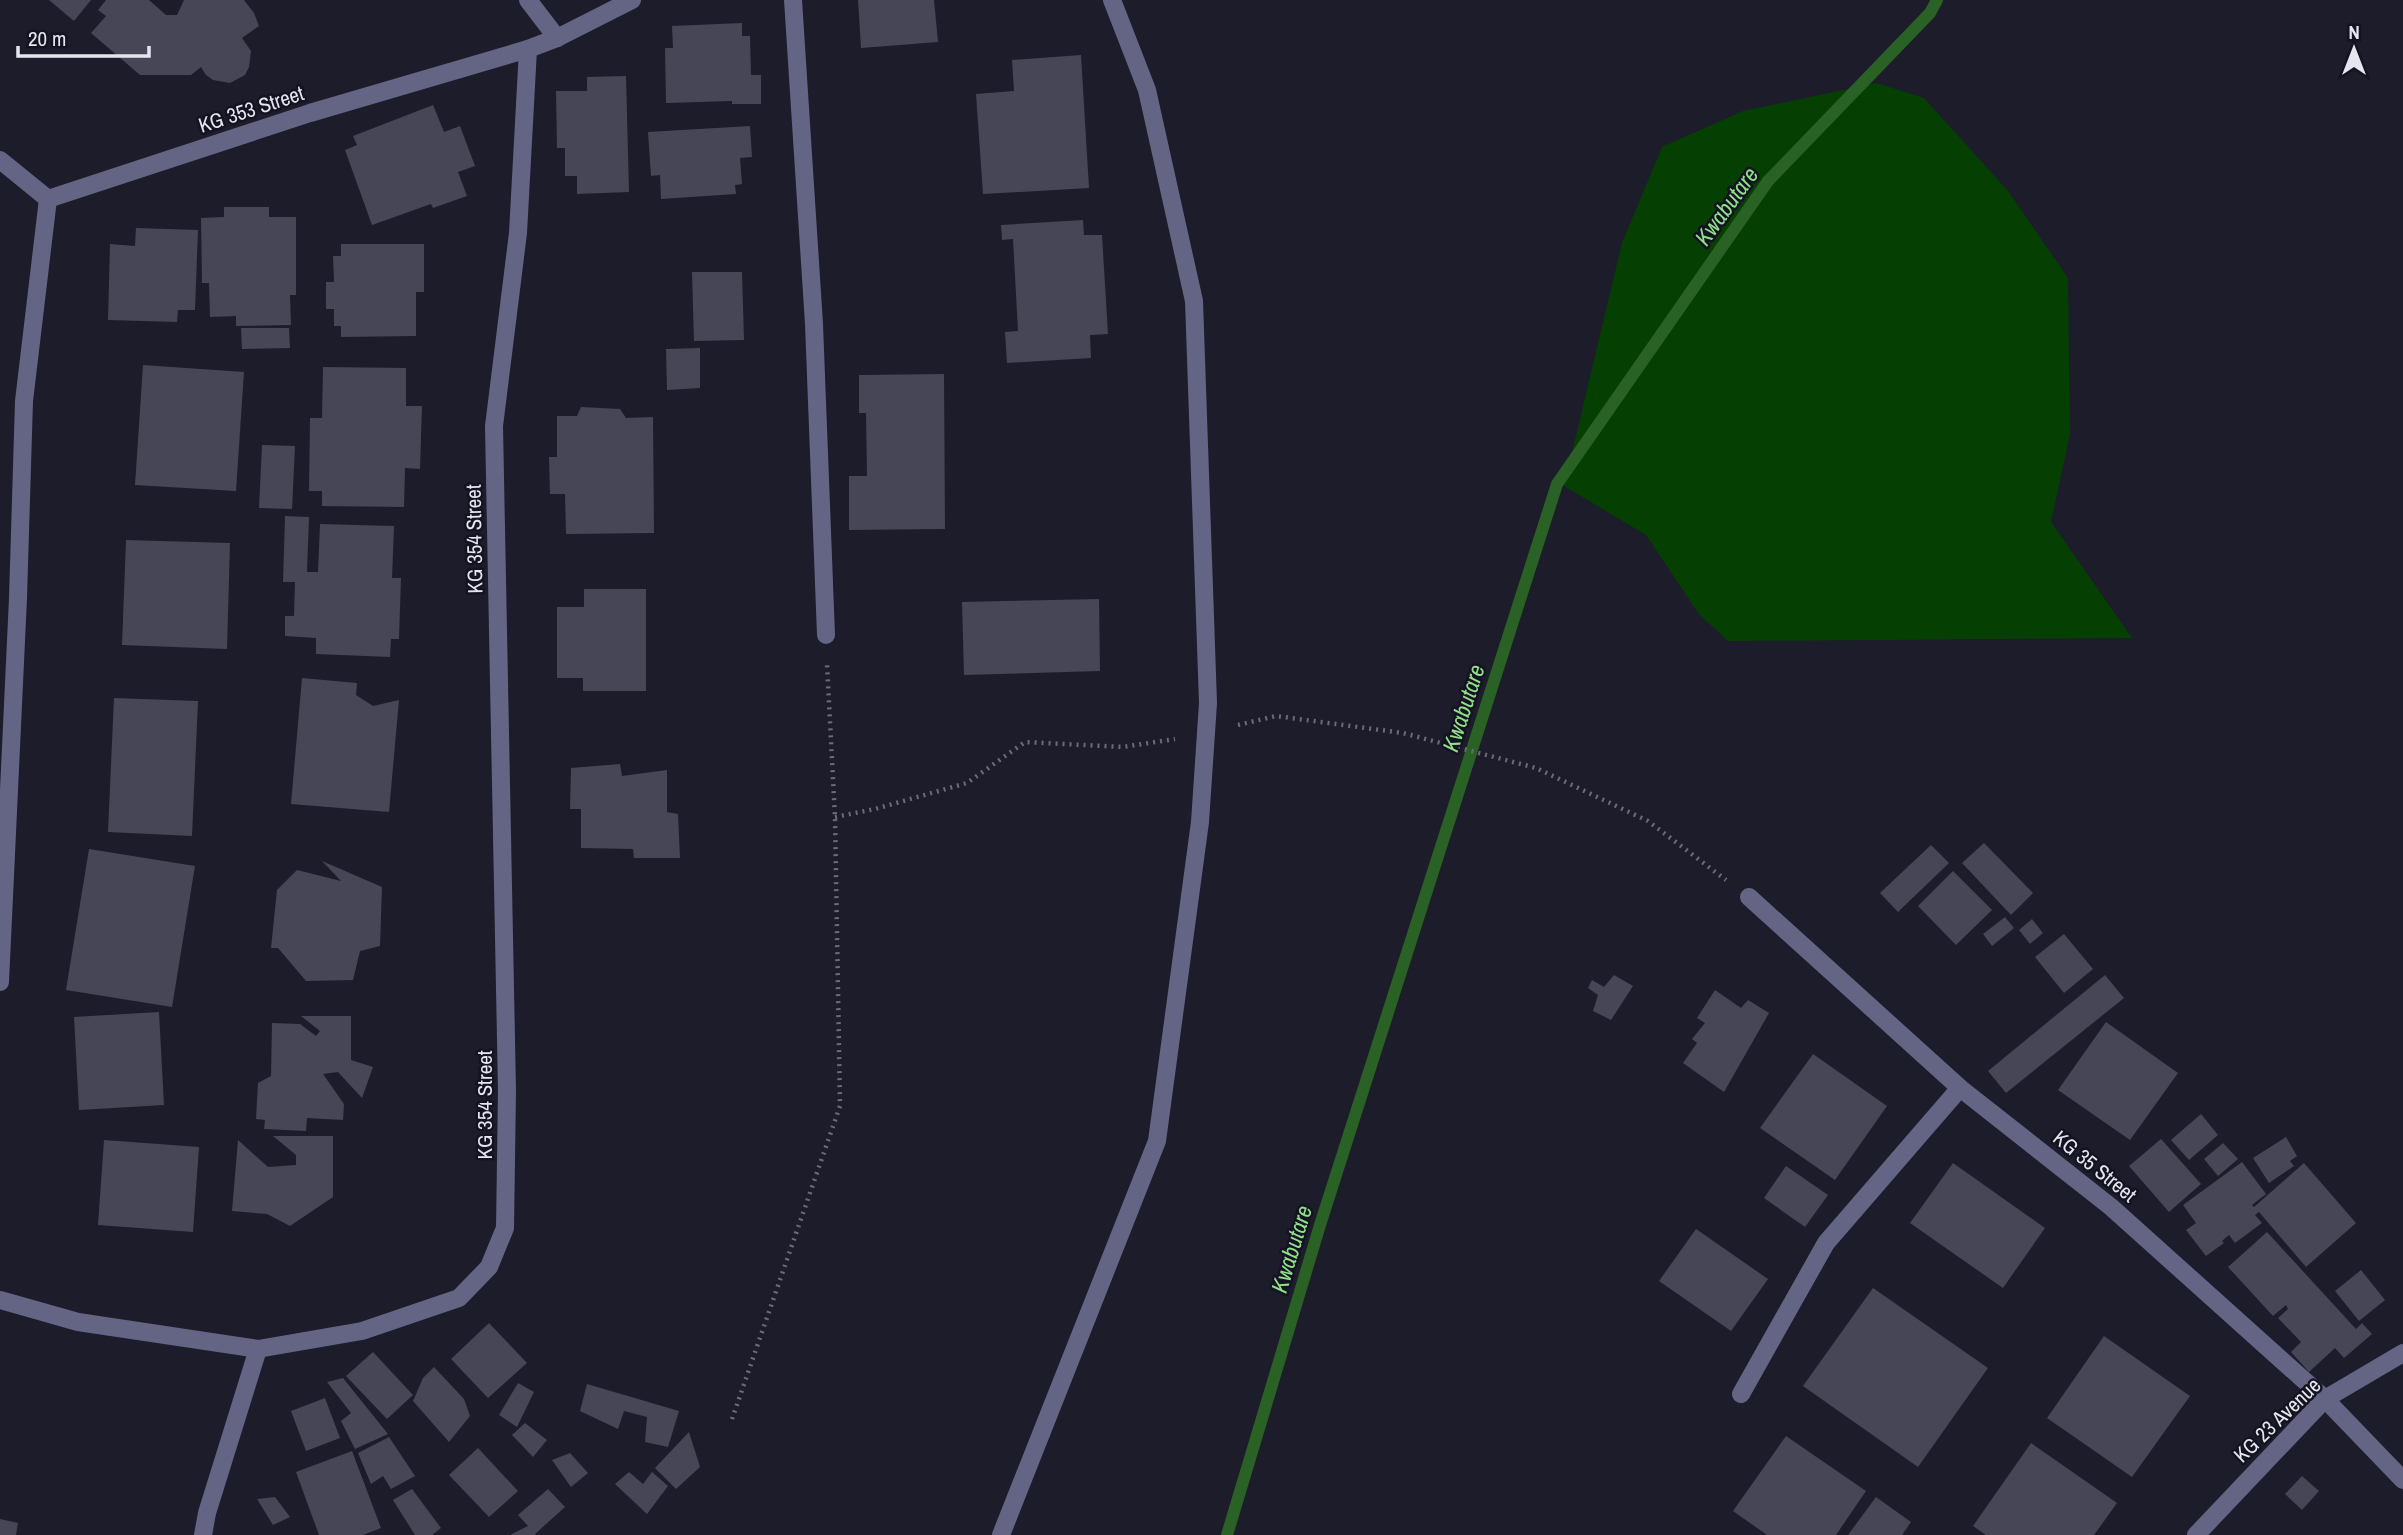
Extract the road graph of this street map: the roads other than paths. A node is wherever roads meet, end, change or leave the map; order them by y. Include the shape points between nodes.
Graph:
1 (528, 0) edge
2 (632, 0) edge
3 (793, 0) edge
4 (1112, 0) edge
5 (558, 38) junction
6 (528, 50) junction
7 (0, 160) edge
8 (48, 199) junction
9 (826, 635) road end
10 (1749, 897) road end
11 (0, 982) edge
12 (1960, 1088) junction
13 (0, 1300) edge
14 (258, 1349) junction
15 (2403, 1353) edge
16 (1741, 1394) dead end
17 (2325, 1399) junction
18 (2403, 1480) edge
19 (203, 1535) edge
20 (1001, 1535) edge
21 (2196, 1535) edge

1 - 5 street
2 - 5 street, KG 353 Street
3 - 9 street via 814,324
4 - 20 street via 1147,90 1194,301 1206,734 1199,822 1157,1141
5 - 6 street, KG 353 Street
6 - 8 street, KG 353 Street via 310,113
6 - 14 street, KG 354 Street via 518,233 494,426 508,1091 505,1228 489,1266 459,1298 362,1331
7 - 8 street
8 - 11 street via 24,401
10 - 12 street, KG 35 Street
12 - 16 street via 1826,1243
12 - 17 street, KG 35 Street via 2111,1207
13 - 14 street, KG 354 Street via 78,1322
14 - 19 street
15 - 17 street, KG 23 Avenue
17 - 18 street, KG 35 Street
17 - 21 street, KG 23 Avenue

